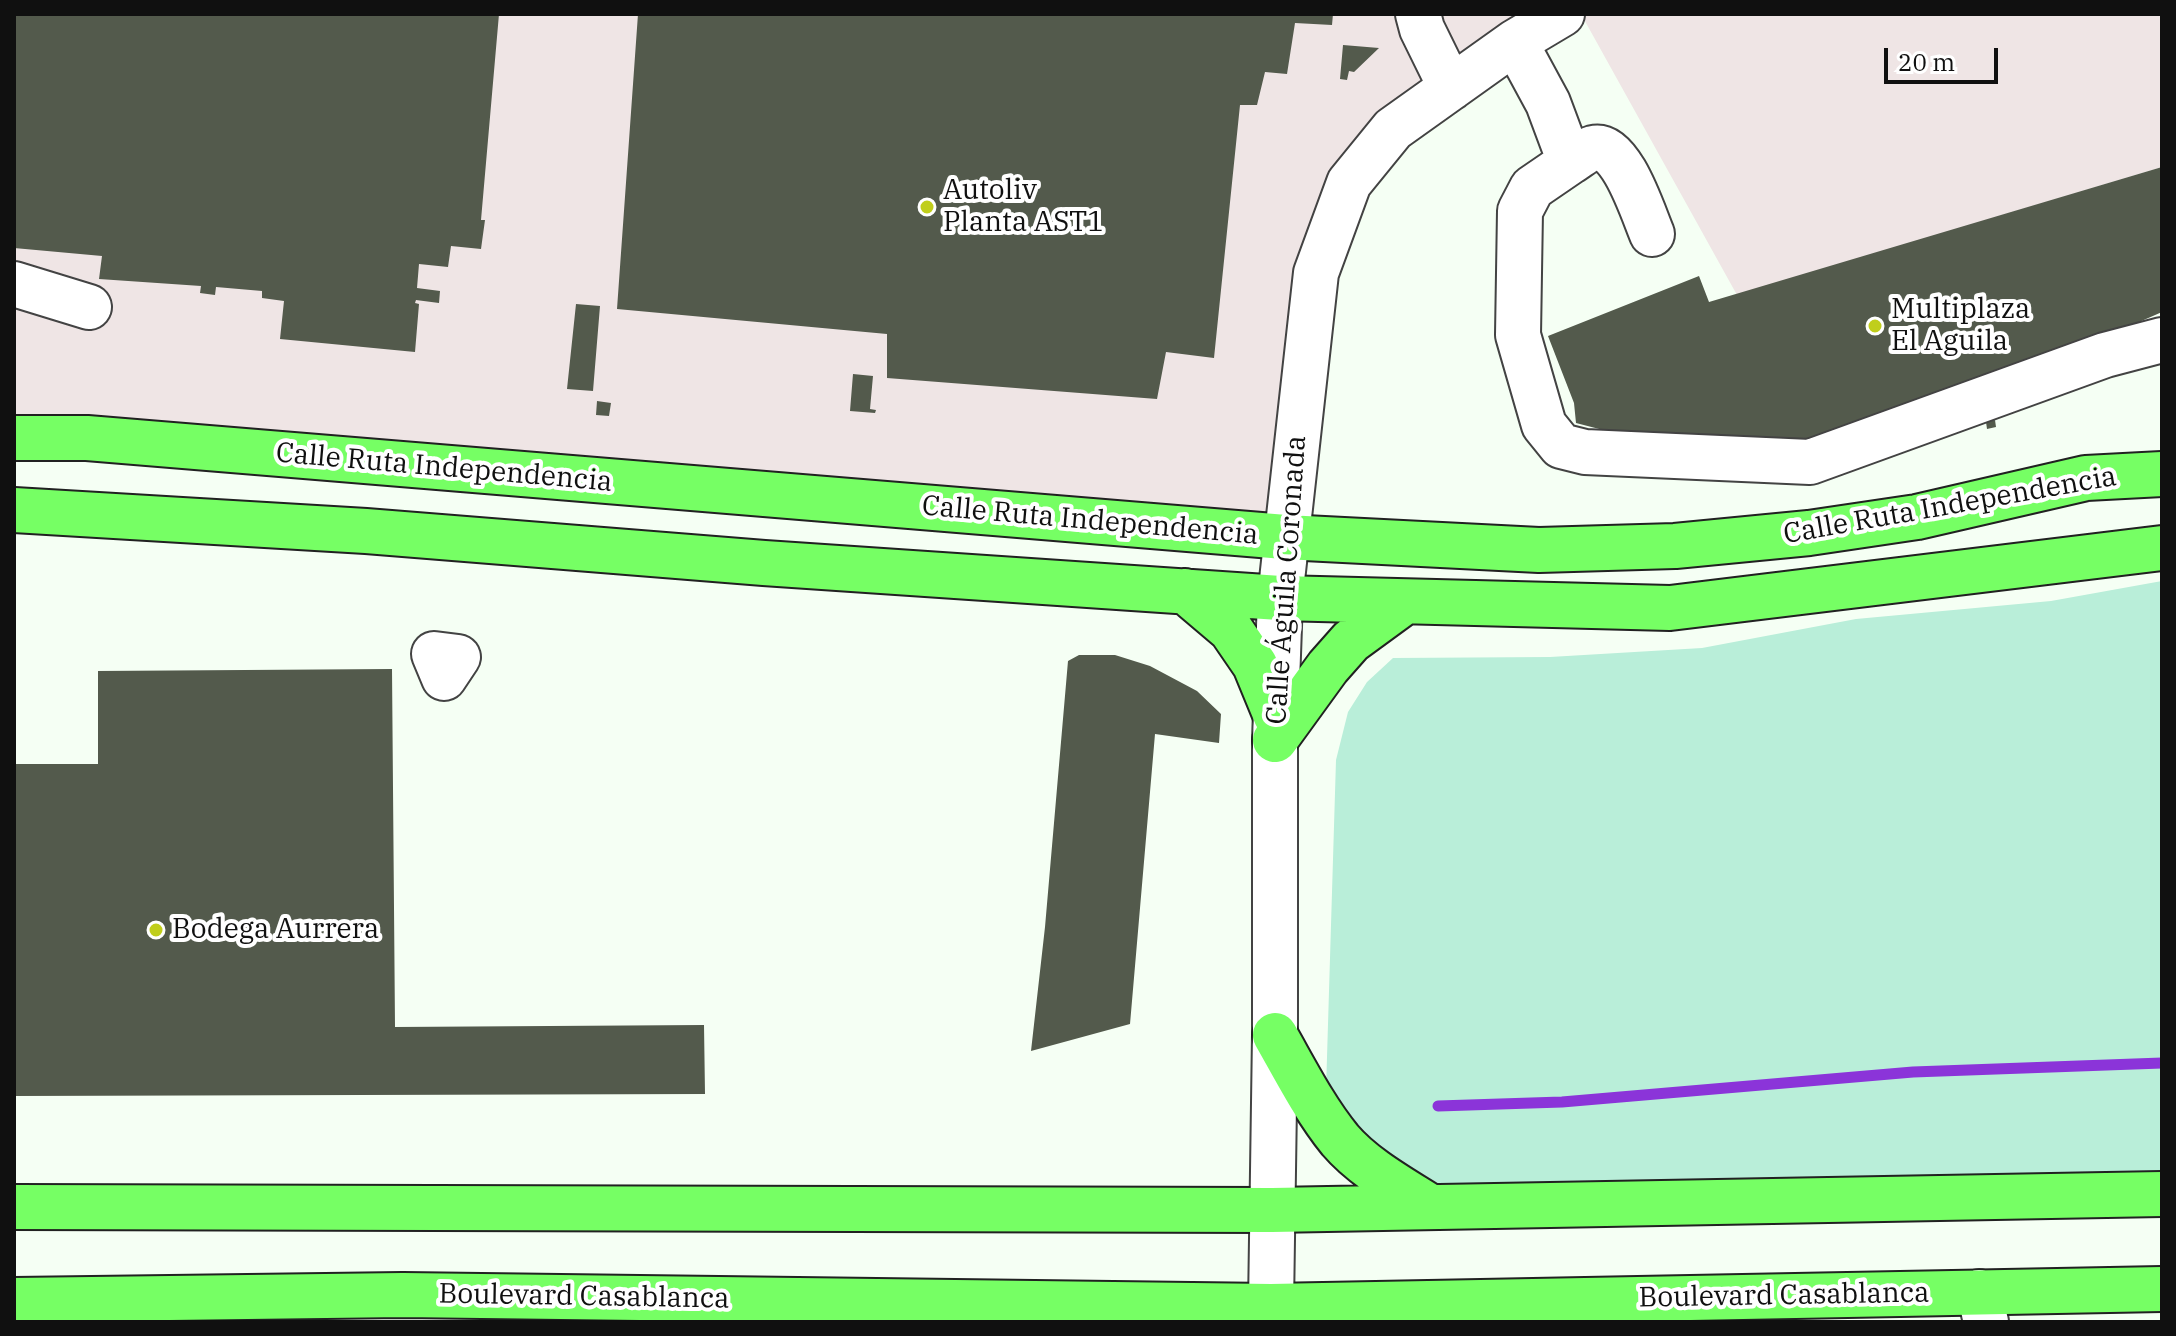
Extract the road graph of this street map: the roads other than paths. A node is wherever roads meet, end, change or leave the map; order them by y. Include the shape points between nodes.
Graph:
1 (1418, 14) edge
2 (1562, 14) edge
3 (1515, 42) junction
4 (1451, 88) junction
5 (1570, 162) junction
6 (1652, 234) dead end
7 (14, 284) edge
8 (89, 307) dead end
9 (2162, 340) edge
10 (14, 438) edge
11 (2162, 474) edge
12 (14, 510) edge
13 (1285, 537) junction
14 (2162, 548) edge
15 (1185, 591) junction
16 (1280, 598) junction
17 (1403, 603) junction
18 (1275, 728) junction
19 (1275, 1035) junction
20 (2162, 1194) edge
21 (1429, 1206) junction
22 (14, 1207) edge
23 (1272, 1210) junction
24 (2162, 1289) edge
25 (14, 1300) edge
26 (1982, 1307) edge
27 (1737, 1309) edge
28 (1815, 1309) edge
29 (1494, 1311) edge
30 (1273, 1314) edge

1 - 4 street
2 - 3 street, Calle Águila Coronada
3 - 4 street, Calle Águila Coronada
3 - 5 street via 1548,103
4 - 13 street, Calle Águila Coronada via 1393,129 1349,183 1325,247 1316,273
5 - 6 street via 1594,148 1619,159
5 - 9 street via 1532,188 1520,211 1518,335 1544,425 1561,446 1585,452 1810,462 2105,355
7 - 8 street
10 - 13 main road, Calle Ruta Independencia via 87,438
11 - 13 main road, Calle Ruta Independencia via 2086,478 1917,517 1675,546 1539,550
12 - 15 main road, Calle Ruta Independencia
13 - 16 street, Calle Águila Coronada
14 - 17 main road, Calle Ruta Independencia via 1670,608
15 - 16 main road, Calle Ruta Independencia
15 - 18 main road via 1231,630 1255,665
16 - 17 main road, Calle Ruta Independencia
16 - 18 street, Calle Águila Coronada
17 - 18 main road via 1351,641
18 - 19 street, Calle Águila Coronada
19 - 21 main road via 1342,1142
19 - 23 street, Calle Águila Coronada
20 - 21 main road
21 - 23 main road
22 - 23 main road
23 - 30 street, Calle Águila Coronada
24 - 26 main road, Boulevard Casablanca
25 - 30 main road, Boulevard Casablanca via 418,1295
26 - 28 main road, Boulevard Casablanca
27 - 28 main road, Boulevard Casablanca
27 - 29 main road, Boulevard Casablanca
29 - 30 main road, Boulevard Casablanca

